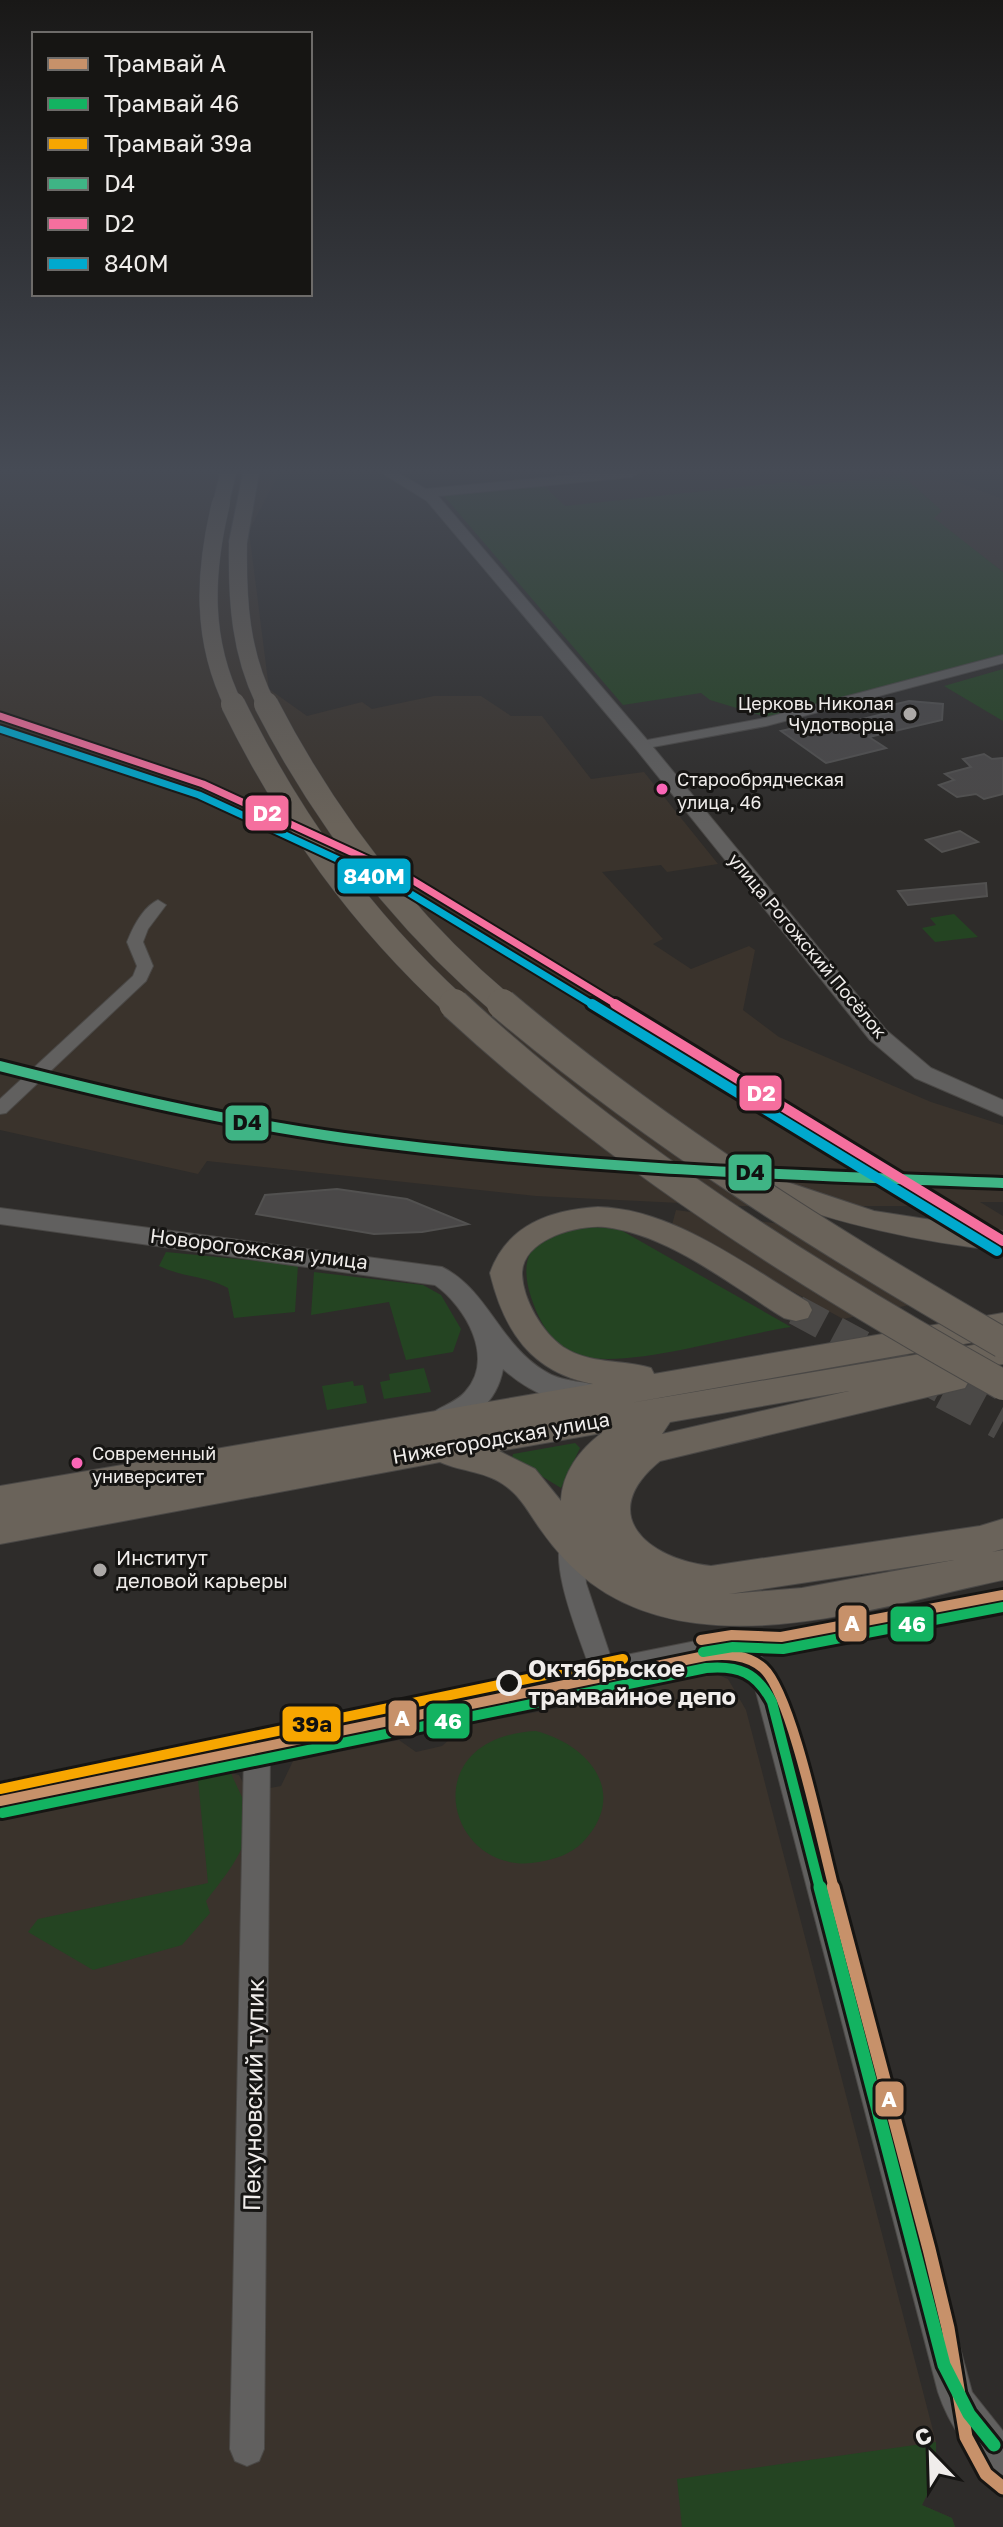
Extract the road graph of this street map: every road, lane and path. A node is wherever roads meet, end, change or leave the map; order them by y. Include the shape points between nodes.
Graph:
1 (207, 591) edge
2 (236, 591) edge
3 (511, 591) edge
4 (1003, 659) edge
5 (642, 745) junction
6 (158, 905) dead end
7 (0, 1109) edge
8 (1003, 1109) edge
9 (665, 1132) junction
10 (0, 1216) edge
11 (1003, 1241) edge
12 (796, 1310) tunnel mouth
13 (1003, 1325) edge
14 (488, 1335) junction
15 (1003, 1343) edge
16 (996, 1369) edge
17 (733, 1385) junction
18 (627, 1391) junction
19 (1003, 1393) edge
20 (425, 1438) junction
21 (0, 1500) edge
22 (0, 1529) edge
23 (571, 1541) junction
24 (999, 1559) edge
25 (631, 1587) junction
26 (602, 1669) junction
27 (257, 1740) junction
28 (0, 1794) edge
29 (247, 2449) dead end
30 (1003, 2458) edge

1 - 16 main road, bridge via 215,660 276,796 348,896 440,993 534,1077 764,1243 868,1309
2 - 9 main road, bridge via 247,659 314,795 387,891 480,985
3 - 5 street, улица Рогожский Посёлок
4 - 5 street via 766,722
5 - 8 street, улица Рогожский Посёлок via 878,1035 923,1073
6 - 7 street via 135,942 145,966 140,978
9 - 11 main road, bridge via 746,1178 813,1206 884,1225
9 - 15 main road, bridge via 915,1293
10 - 14 street, Новорогожская улица via 420,1269 459,1288
12 - 17 main road via 663,1235 601,1217 540,1230 518,1246 506,1273 509,1289 524,1327 555,1361 614,1376
13 - 17 main road, Нижегородская улица
14 - 18 street, Новорогожская улица via 510,1360 543,1384 587,1394
14 - 20 street via 493,1363 480,1395
16 - 17 main road, Нижегородская улица
16 - 19 main road, bridge
16 - 24 main road via 649,1450 629,1463 617,1480 611,1513 616,1531 651,1566 711,1581 980,1541
17 - 18 main road, Нижегородская улица
17 - 20 main road, Нижегородская улица
17 - 25 main road via 615,1442 595,1459 580,1493 580,1511 605,1560
18 - 20 main road, Нижегородская улица
20 - 21 main road, Нижегородская улица
20 - 22 main road, Нижегородская улица
20 - 23 main road via 453,1453 511,1468 530,1483
23 - 25 main road
23 - 26 street via 574,1583
24 - 25 main road via 765,1607 680,1606
26 - 27 street
26 - 30 street via 736,1643 764,1676 955,2392 961,2409
27 - 28 street
27 - 29 street, Пекуновский тупик

